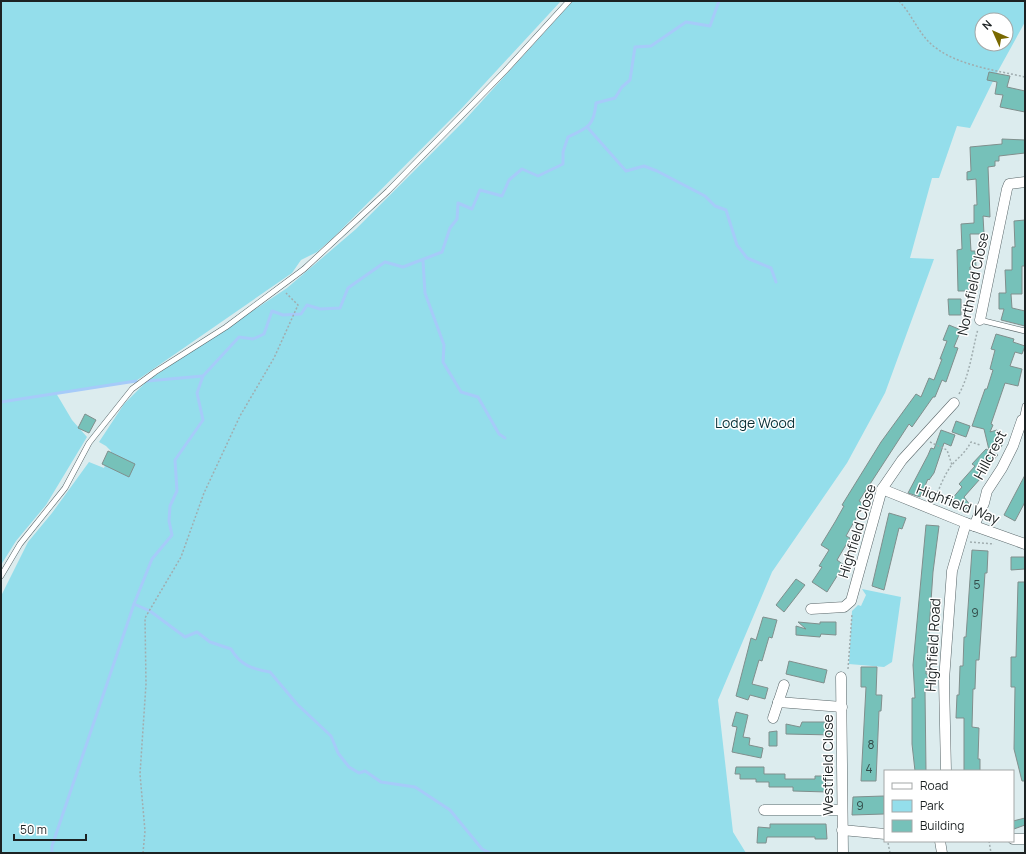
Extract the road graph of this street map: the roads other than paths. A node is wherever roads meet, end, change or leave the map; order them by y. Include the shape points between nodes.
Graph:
1 (569, 1) edge
2 (1025, 182) edge
3 (980, 320) joint
4 (1025, 331) edge
5 (954, 403) road end
6 (1025, 406) edge
7 (1022, 420) joint
8 (882, 489) junction
9 (970, 524) junction
10 (1025, 544) edge
11 (1, 576) edge
12 (811, 609) dead end
13 (841, 677) road end
14 (784, 685) dead end
15 (778, 702) junction
16 (842, 707) junction
17 (773, 718) dead end
18 (946, 770) edge
19 (764, 810) dead end
20 (842, 810) junction
21 (842, 830) junction
22 (884, 834) edge
23 (1014, 839) edge
24 (1025, 840) edge
25 (940, 842) edge
26 (843, 853) edge
27 (942, 853) edge

1 - 11 lane via 388,191 304,269 226,327 132,389 89,443 65,488 20,544
2 - 3 street, Northfield Close via 1009,184 1006,189
3 - 4 lane
5 - 8 street, Highfield Close via 902,460
6 - 7 lane
7 - 9 street, Hillcrest via 1002,468 986,491 984,503
8 - 9 street, Highfield Way
8 - 12 street, Highfield Close via 853,597 844,607
9 - 10 street, Highfield Way
9 - 18 street, Highfield Road via 952,571 944,680
13 - 16 street, Westfield Close
14 - 15 street
15 - 16 street
15 - 17 street
16 - 20 street, Westfield Close
19 - 20 street
20 - 21 street, Westfield Close
21 - 22 street
21 - 26 street, Westfield Close
23 - 24 street
25 - 27 street

